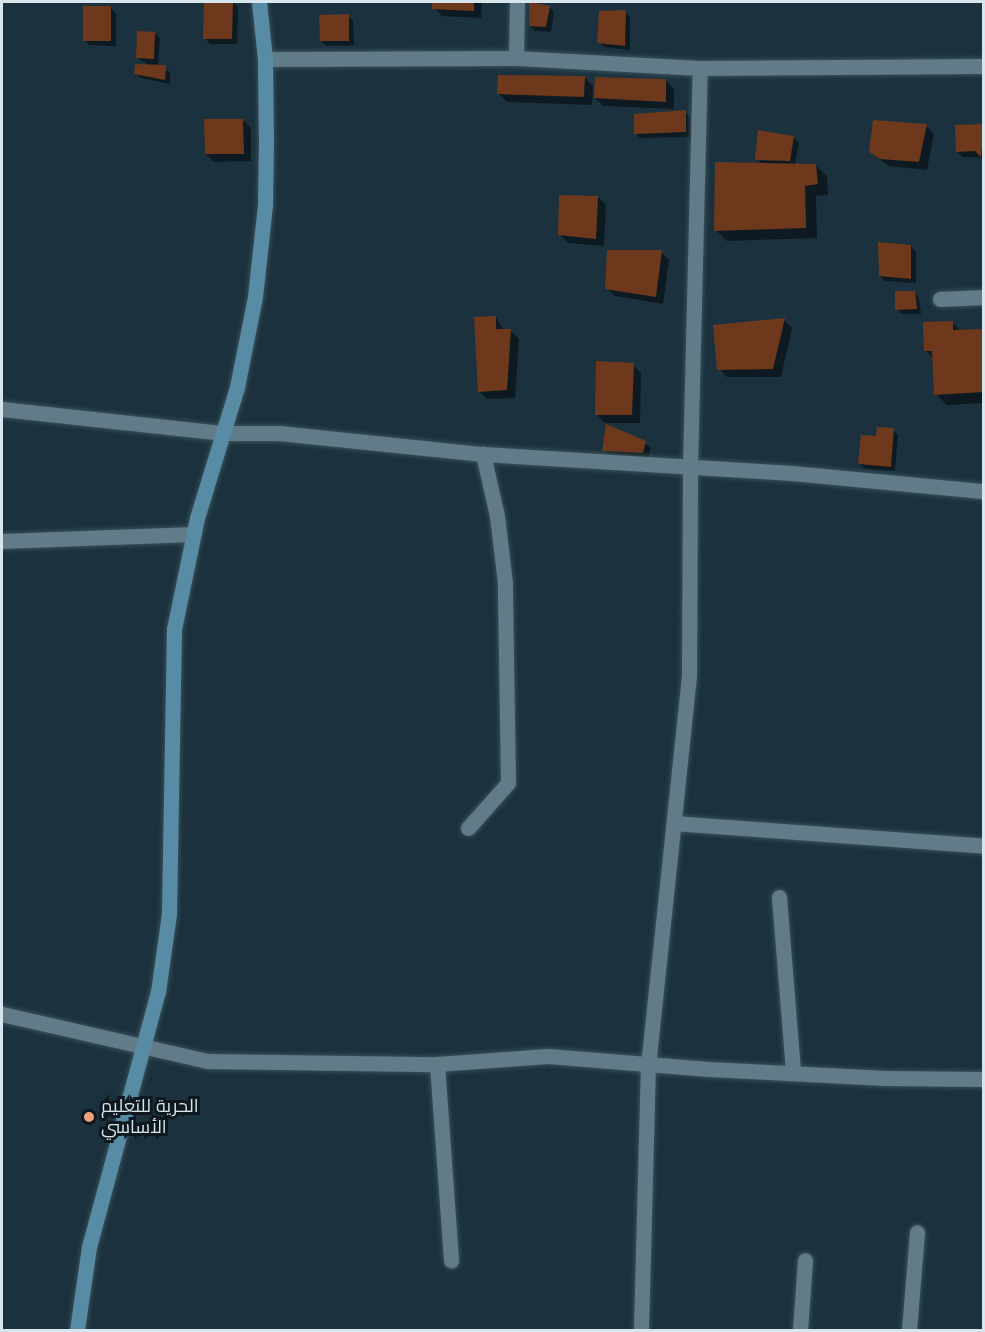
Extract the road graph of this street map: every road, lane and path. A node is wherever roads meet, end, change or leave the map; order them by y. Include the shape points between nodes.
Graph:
1 (259, 2) edge
2 (517, 2) edge
3 (516, 58) junction
4 (265, 59) junction
5 (984, 66) edge
6 (700, 68) junction
7 (984, 297) edge
8 (940, 299) dead end
9 (2, 409) edge
10 (224, 434) junction
11 (483, 454) junction
12 (690, 466) junction
13 (984, 490) edge
14 (194, 534) junction
15 (2, 541) edge
16 (674, 823) junction
17 (468, 828) dead end
18 (984, 846) edge
19 (779, 897) dead end
20 (2, 1014) edge
21 (144, 1049) junction
22 (437, 1064) junction
23 (648, 1066) junction
24 (793, 1072) junction
25 (984, 1079) edge
26 (917, 1232) dead end
27 (806, 1260) dead end
28 (451, 1261) dead end
29 (77, 1330) edge
30 (641, 1330) edge
31 (800, 1330) edge
32 (909, 1330) edge

1 - 4 street
2 - 3 street
3 - 4 street
3 - 6 street
4 - 10 street via 261,251 248,340
5 - 6 street
6 - 12 street
7 - 8 street
9 - 10 street
10 - 11 street via 279,433
10 - 14 street
11 - 12 street
11 - 17 street via 497,516 505,583 508,783
12 - 13 street
12 - 16 street via 689,675
14 - 15 street
14 - 21 street via 174,629 169,914 158,992
16 - 18 street
16 - 23 street
19 - 24 street
20 - 21 street
21 - 22 street via 208,1061
21 - 29 street via 89,1247
22 - 23 street via 548,1056
22 - 28 street
23 - 24 street
23 - 30 street
24 - 25 street
26 - 32 street
27 - 31 street

